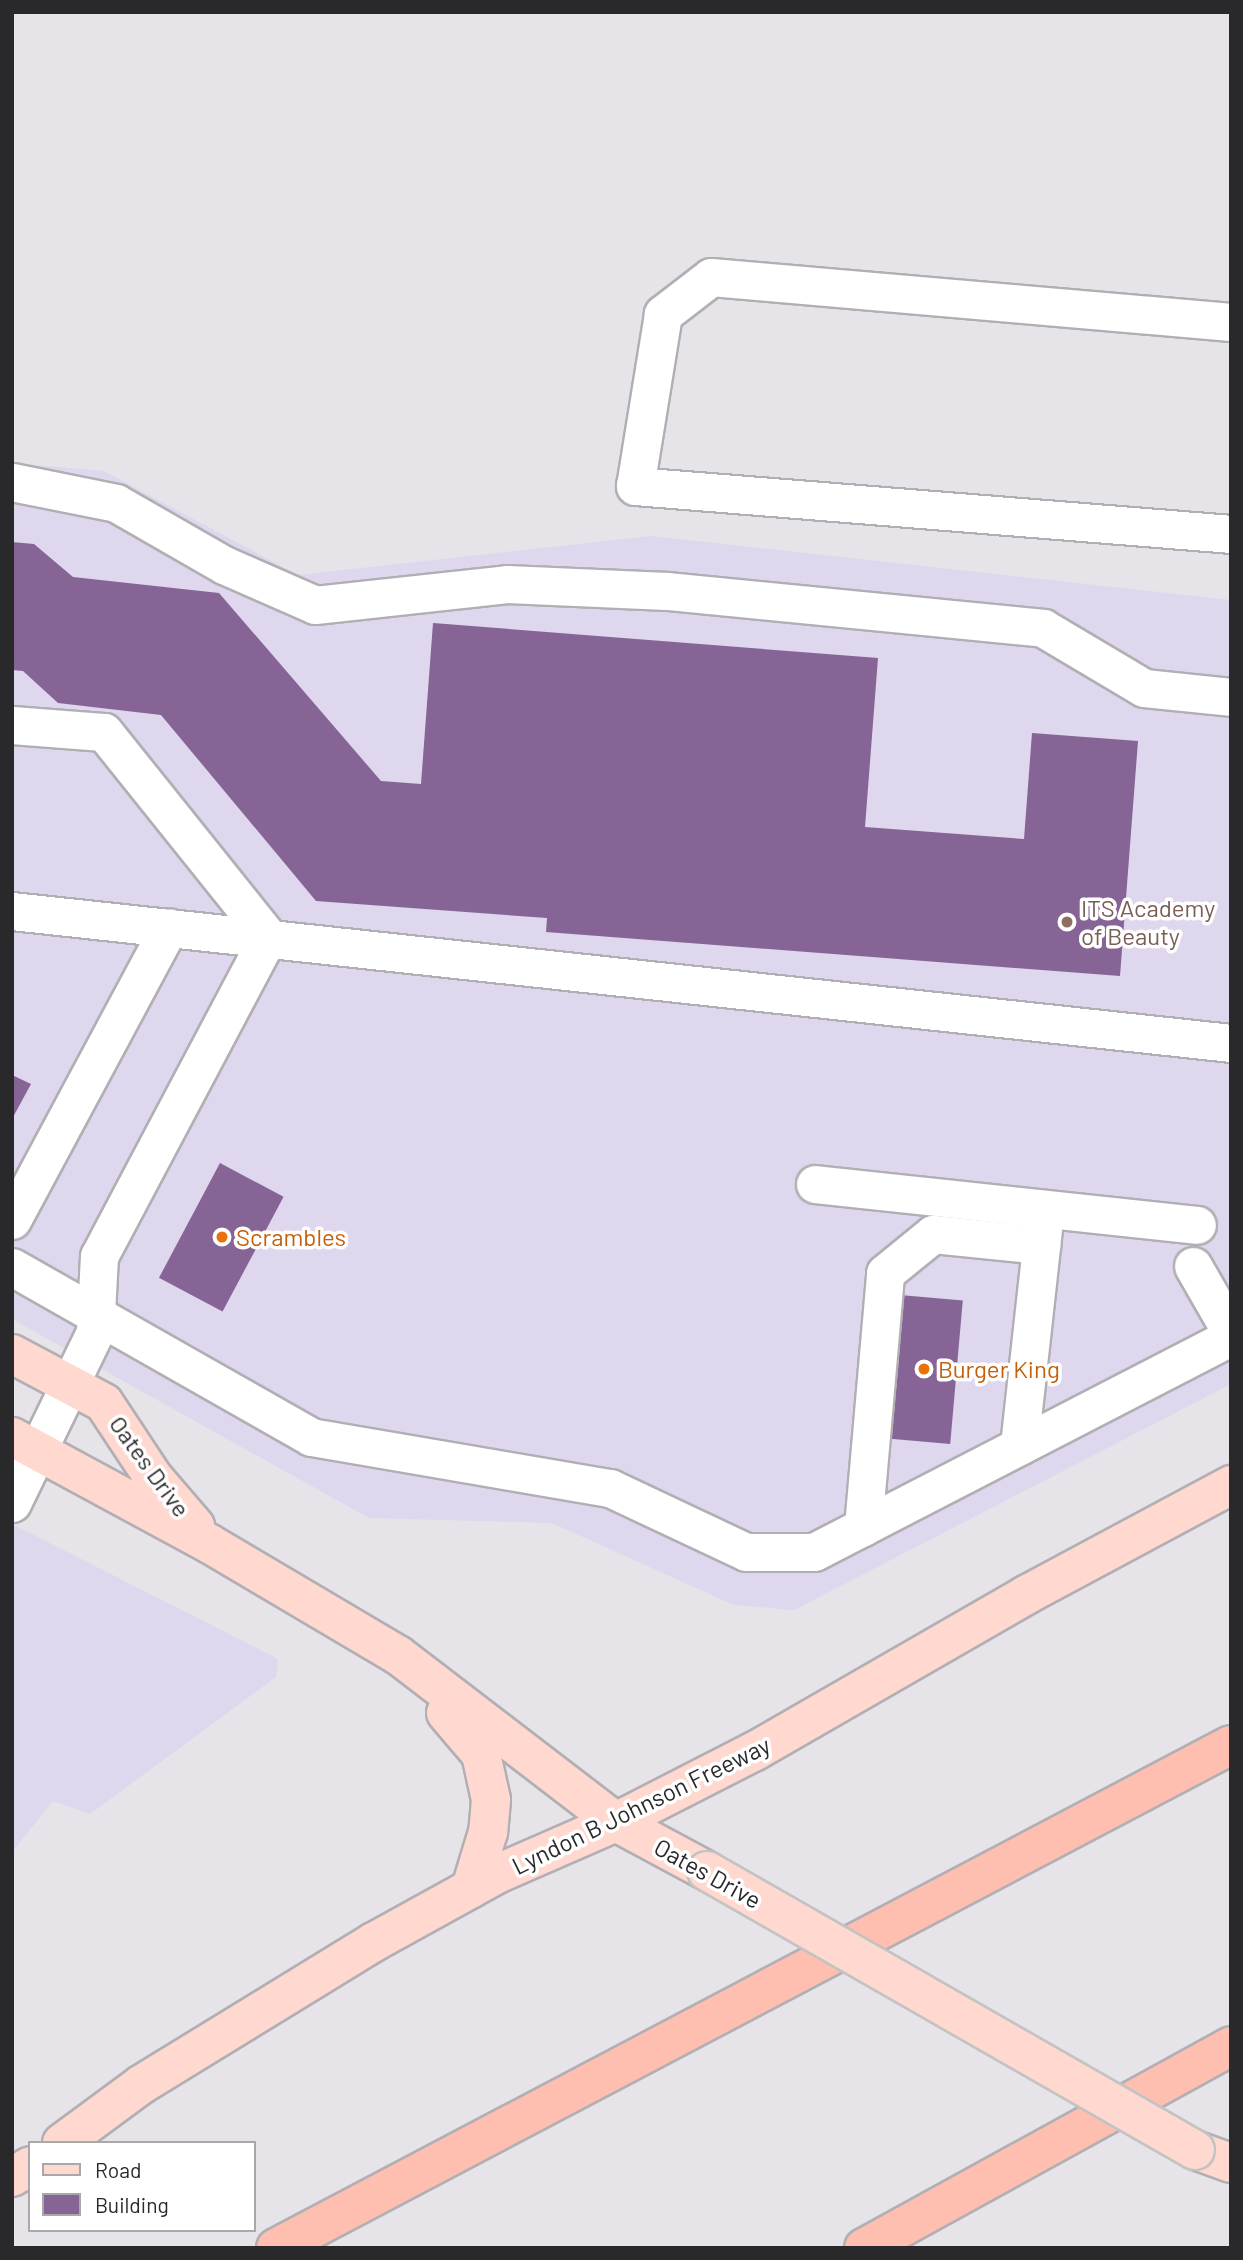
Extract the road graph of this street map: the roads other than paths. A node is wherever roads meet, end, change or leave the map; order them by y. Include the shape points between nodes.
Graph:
1 (1231, 322) edge
2 (12, 482) edge
3 (1231, 534) edge
4 (1231, 697) edge
5 (12, 725) edge
6 (12, 912) edge
7 (169, 927) junction
8 (268, 937) junction
9 (1231, 1043) edge
10 (815, 1184) dead end
11 (1045, 1209) junction
12 (12, 1220) edge
13 (1197, 1225) dead end
14 (1041, 1245) junction
15 (1193, 1266) dead end
16 (12, 1267) edge
17 (96, 1314) junction
18 (1230, 1323) edge
19 (12, 1354) edge
20 (71, 1385) junction
21 (24, 1443) edge
22 (1019, 1446) junction
23 (1231, 1485) edge
24 (12, 1503) edge
25 (863, 1527) junction
26 (210, 1544) junction
27 (398, 1655) junction
28 (1231, 1745) edge
29 (616, 1822) junction
30 (471, 1888) junction
31 (1231, 2046) edge
32 (65, 2141) edge
33 (1231, 2163) edge
34 (28, 2167) edge
35 (12, 2177) edge
36 (275, 2248) edge
37 (864, 2248) edge

1 - 3 lane via 710,277 663,314 635,486
2 - 4 lane via 116,503 224,565 315,605 507,584 667,591 1042,628 1144,688
5 - 8 lane via 104,732
6 - 7 lane
7 - 8 lane
7 - 12 lane
8 - 9 lane
8 - 17 lane via 99,1256
10 - 11 lane
11 - 13 lane
11 - 14 lane
14 - 22 lane
14 - 25 lane via 933,1234 885,1273
15 - 18 lane
16 - 17 lane
17 - 20 lane via 95,1332
17 - 25 lane via 311,1437 610,1488 746,1552 814,1552
18 - 22 lane
19 - 20 main road, Oates Drive
20 - 21 lane
20 - 26 main road, Oates Drive via 104,1403 153,1477
21 - 24 lane
21 - 26 main road, Oates Drive
22 - 25 lane
23 - 29 main road, Lyndon B Johnson Freeway via 1026,1595 755,1751
26 - 27 main road, Oates Drive
27 - 29 main road, Oates Drive
27 - 30 main road via 481,1754 491,1800 488,1832
28 - 36 highway
29 - 30 main road, Lyndon B Johnson Freeway
29 - 33 main road, Oates Drive, bridge via 1195,2150
30 - 32 main road, Lyndon B Johnson Freeway via 258,2010 142,2084
31 - 37 highway
34 - 35 main road

